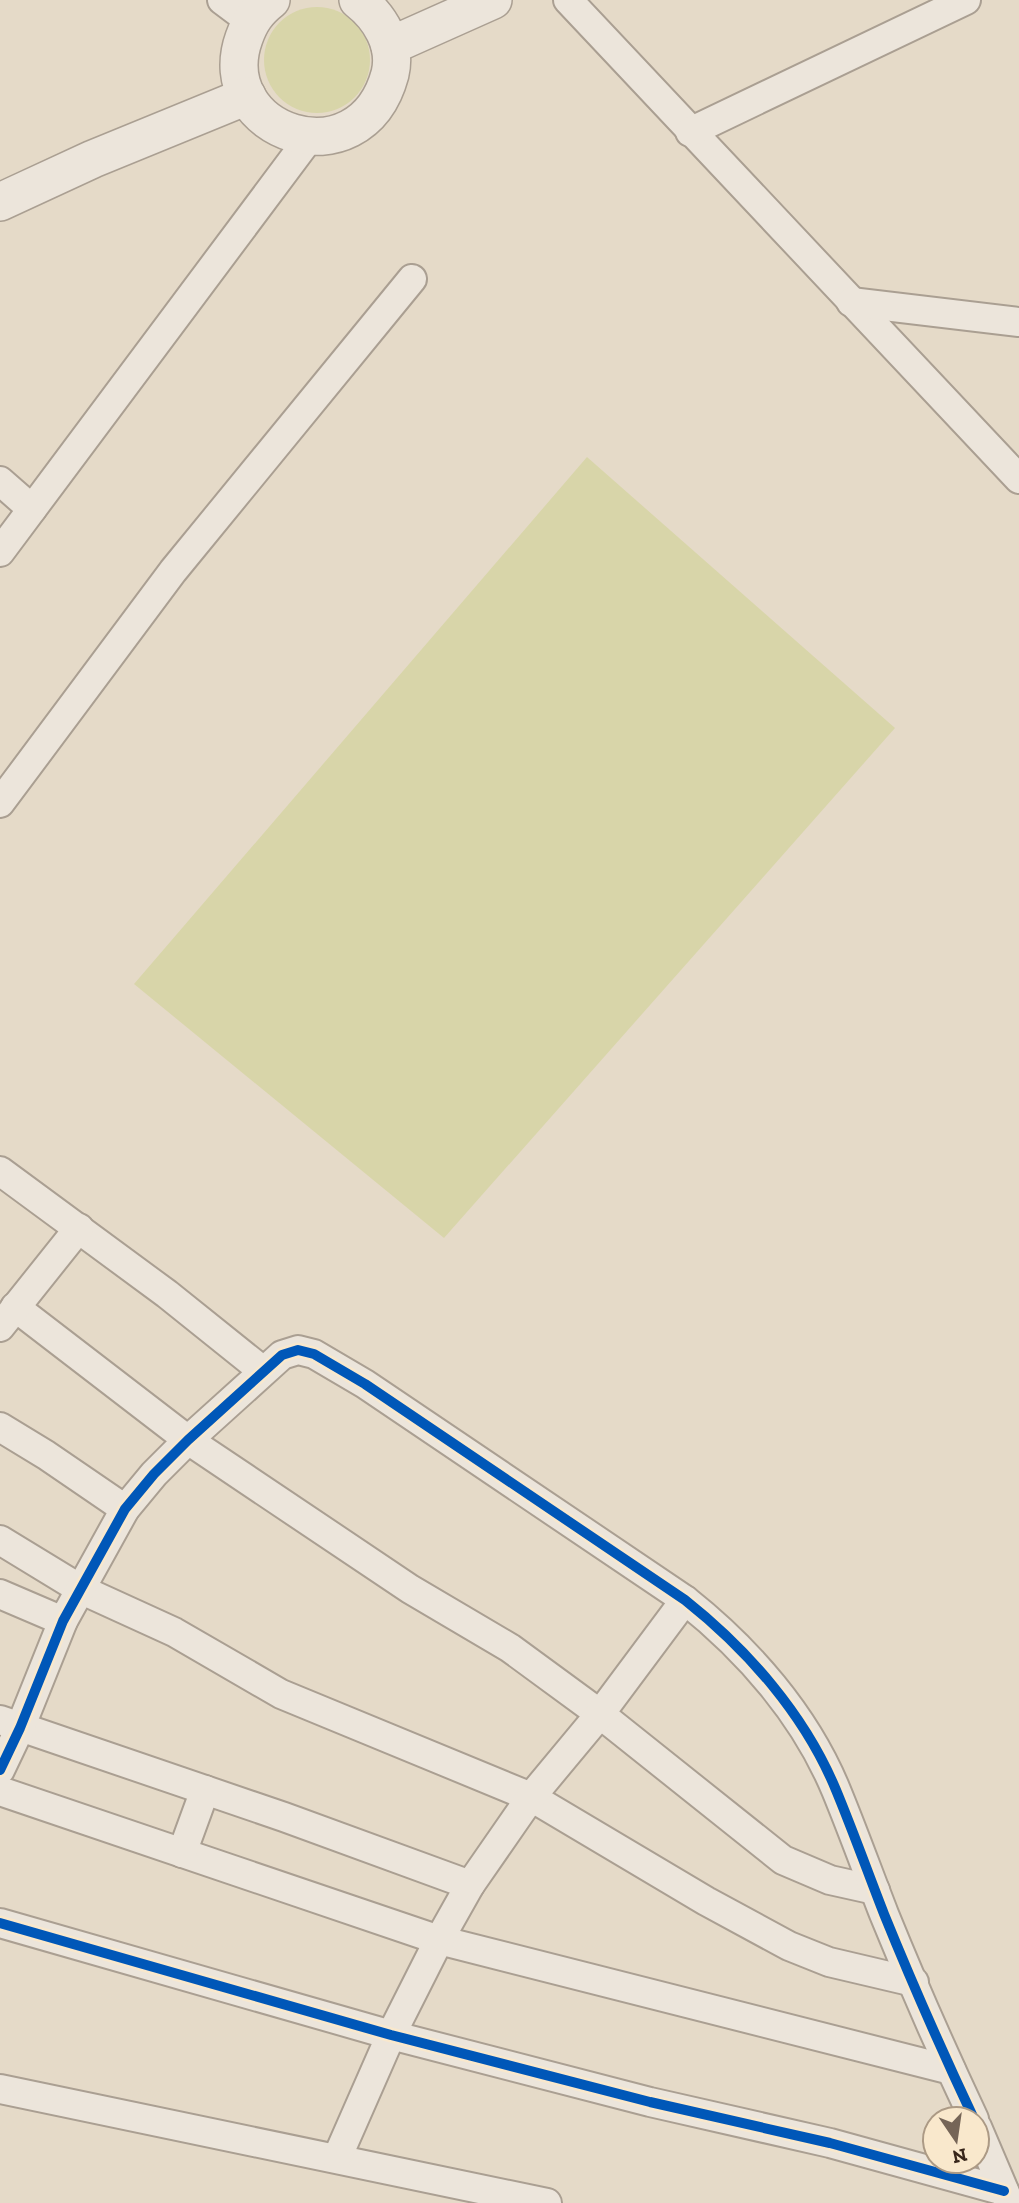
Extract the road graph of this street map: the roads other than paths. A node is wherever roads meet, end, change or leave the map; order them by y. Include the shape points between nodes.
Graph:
1 (493, 0) edge
2 (568, 0) edge
3 (967, 0) edge
4 (374, 3) edge
5 (248, 7) edge
6 (390, 46) junction
7 (247, 96) junction
8 (691, 132) junction
9 (310, 137) junction
10 (0, 201) edge
11 (412, 279) dead end
12 (852, 302) junction
13 (1019, 322) edge
14 (1019, 479) edge
15 (0, 481) edge
16 (32, 509) junction
17 (0, 552) edge
18 (0, 803) edge
19 (0, 1171) edge
20 (79, 1228) junction
21 (8, 1317) edge
22 (263, 1371) junction
23 (0, 1427) edge
24 (188, 1440) junction
25 (125, 1509) junction
26 (0, 1540) edge
27 (82, 1590) junction
28 (0, 1594) edge
29 (685, 1600) junction
30 (63, 1621) junction
31 (600, 1714) junction
32 (10, 1724) edge
33 (0, 1770) edge
34 (205, 1790) junction
35 (0, 1791) edge
36 (531, 1797) junction
37 (182, 1853) junction
38 (470, 1885) junction
39 (874, 1890) junction
40 (0, 1923) edge
41 (439, 1940) junction
42 (914, 1982) junction
43 (391, 2035) junction
44 (951, 2070) junction
45 (0, 2089) edge
46 (967, 2105) edge
47 (337, 2158) junction
48 (991, 2160) edge
49 (1007, 2197) edge
50 (547, 2203) edge

1 - 6 street
2 - 8 street
3 - 8 street
4 - 6 street
5 - 7 street via 239,50 239,74
6 - 9 street via 385,92 372,111 355,126 333,135
7 - 9 street via 263,118 286,132
7 - 10 street
8 - 12 street
9 - 16 street
11 - 18 street via 173,571
12 - 13 street
12 - 14 street
15 - 16 street
16 - 17 street
19 - 20 street
20 - 21 street
20 - 22 street
21 - 24 street
22 - 24 street
22 - 29 street via 290,1352 314,1354
23 - 25 street
24 - 25 street
24 - 31 street via 399,1582 510,1648
25 - 27 street
26 - 27 street
27 - 30 street
27 - 36 street via 174,1632 281,1694
28 - 30 street
29 - 31 street
29 - 39 street via 746,1655 810,1737 836,1788
30 - 32 street
31 - 36 street
31 - 39 street via 783,1860 830,1880
32 - 33 street
32 - 34 street
34 - 37 street
34 - 38 street
35 - 37 street
36 - 38 street
36 - 42 street via 789,1946 829,1962
37 - 41 street
38 - 41 street
39 - 42 street
40 - 43 street
41 - 43 street
41 - 44 street
42 - 44 street
43 - 47 street
43 - 49 street via 830,2143
44 - 46 street
45 - 47 street
47 - 50 street
48 - 49 street

